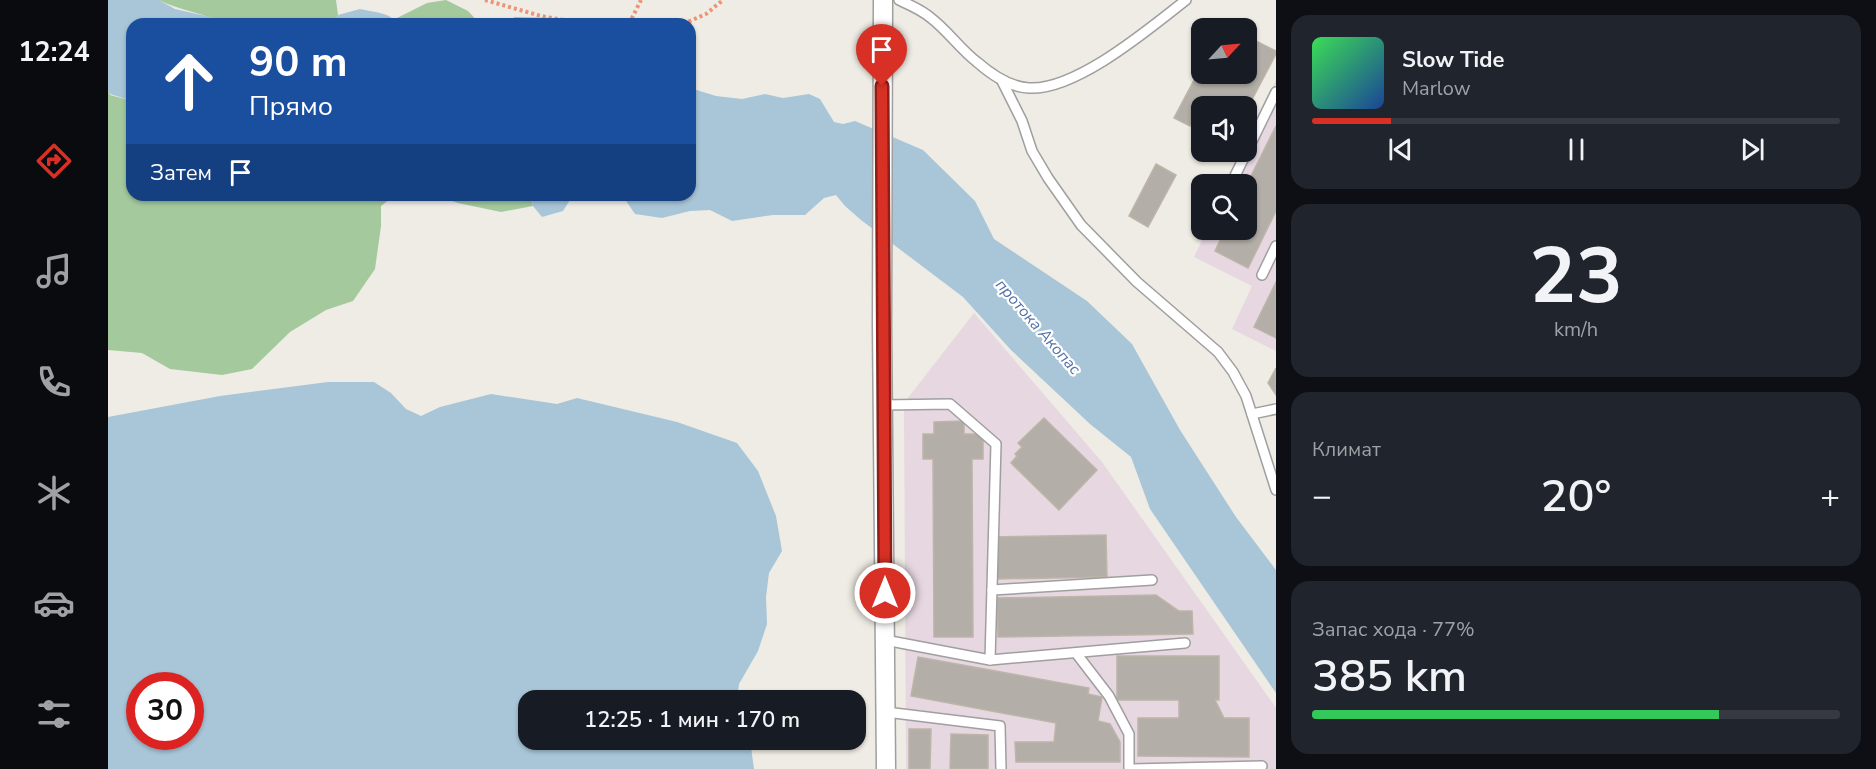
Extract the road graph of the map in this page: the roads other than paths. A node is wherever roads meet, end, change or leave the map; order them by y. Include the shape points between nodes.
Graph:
1 (883, 0) edge
2 (899, 0) edge
3 (1186, 0) edge
4 (1002, 81) junction
5 (1276, 92) edge
6 (1236, 174) edge
7 (1276, 246) edge
8 (1262, 275) dead end
9 (883, 405) junction
10 (1276, 409) edge
11 (1252, 414) junction
12 (1276, 490) edge
13 (1152, 580) dead end
14 (992, 590) junction
15 (885, 640) junction
16 (1185, 643) dead end
17 (1076, 653) junction
18 (990, 660) junction
19 (886, 712) junction
20 (1262, 766) dead end
21 (886, 769) edge
22 (1001, 769) edge
23 (1130, 769) edge

1 - 9 street
2 - 4 lane via 930,17 976,62
3 - 4 lane via 1110,56 1072,78 1028,88
4 - 11 lane via 1032,151 1082,225 1137,282 1218,352 1246,396
5 - 6 lane
7 - 8 lane
9 - 14 lane via 950,404 996,444
9 - 15 street
10 - 11 lane
11 - 12 lane
13 - 14 lane
14 - 18 lane
15 - 18 lane
15 - 19 street
16 - 17 lane
17 - 18 lane
17 - 23 lane via 1109,696 1129,735
19 - 21 street
19 - 22 lane via 1000,726
20 - 23 lane

